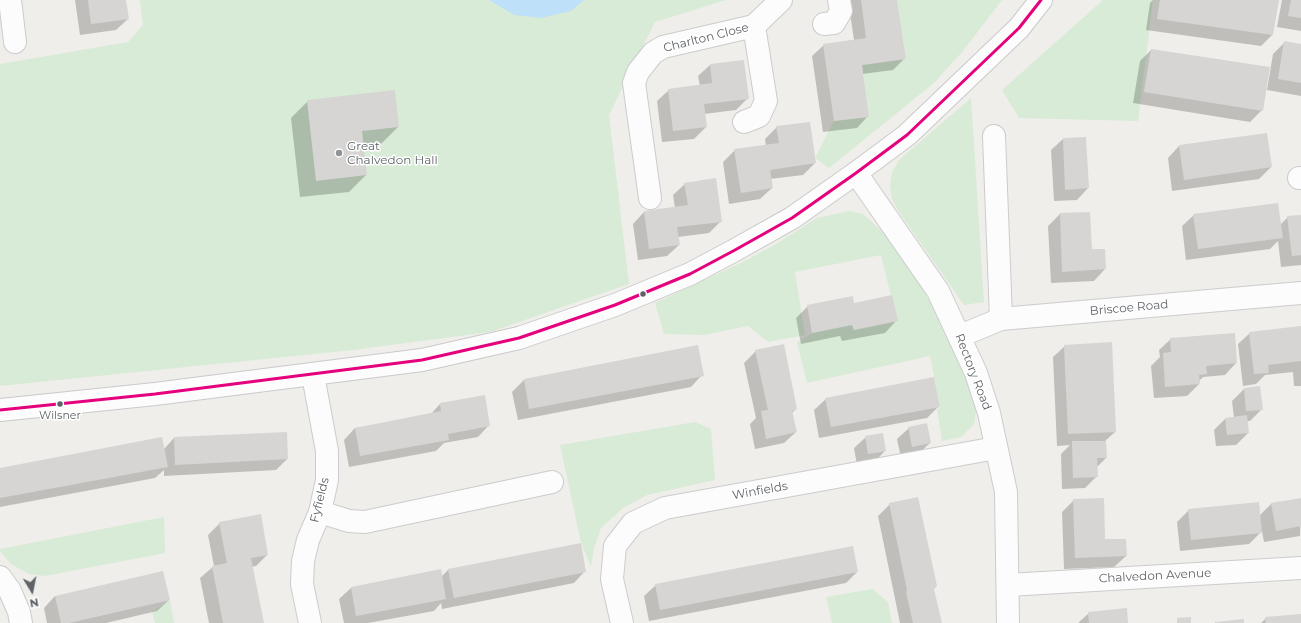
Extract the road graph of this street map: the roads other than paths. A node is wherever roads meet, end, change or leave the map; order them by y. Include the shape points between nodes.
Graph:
1 (10, 0) edge
2 (781, 0) edge
3 (839, 0) edge
4 (1041, 0) edge
5 (824, 24) dead end
6 (754, 26) junction
7 (14, 42) dead end
8 (744, 122) dead end
9 (994, 136) dead end
10 (856, 174) junction
11 (650, 198) dead end
12 (1301, 293) edge
13 (1001, 320) junction
14 (960, 336) junction
15 (313, 375) junction
16 (0, 410) edge
17 (996, 448) junction
18 (552, 482) dead end
19 (320, 512) junction
20 (1301, 568) edge
21 (0, 577) edge
22 (1008, 585) junction
23 (21, 623) edge
24 (310, 623) edge
25 (622, 623) edge
26 (1008, 623) edge

1 - 7 street
2 - 6 street, Charlton Close
3 - 5 street via 841,11 834,23
4 - 10 street via 1019,28 913,130
6 - 8 street via 766,102 759,116
6 - 11 street, Charlton Close via 663,47 653,53 638,72 634,84
9 - 13 street
10 - 14 street, Rectory Road via 928,275
10 - 15 street via 792,218 735,250 690,274 615,305 519,338 422,360
12 - 13 street, Briscoe Road
13 - 14 street, Briscoe Road
14 - 17 street, Rectory Road via 987,406
15 - 16 street
15 - 19 street, Fyfields via 327,451 327,480
17 - 22 street, Rectory Road via 1006,492
17 - 25 street, Winfields via 665,508 633,523 614,546 612,579
18 - 19 street via 365,522 349,521
19 - 24 street, Fyfields via 308,540 303,561 302,584
20 - 22 street, Chalvedon Avenue
21 - 23 street via 10,591
22 - 26 street, Rectory Road

